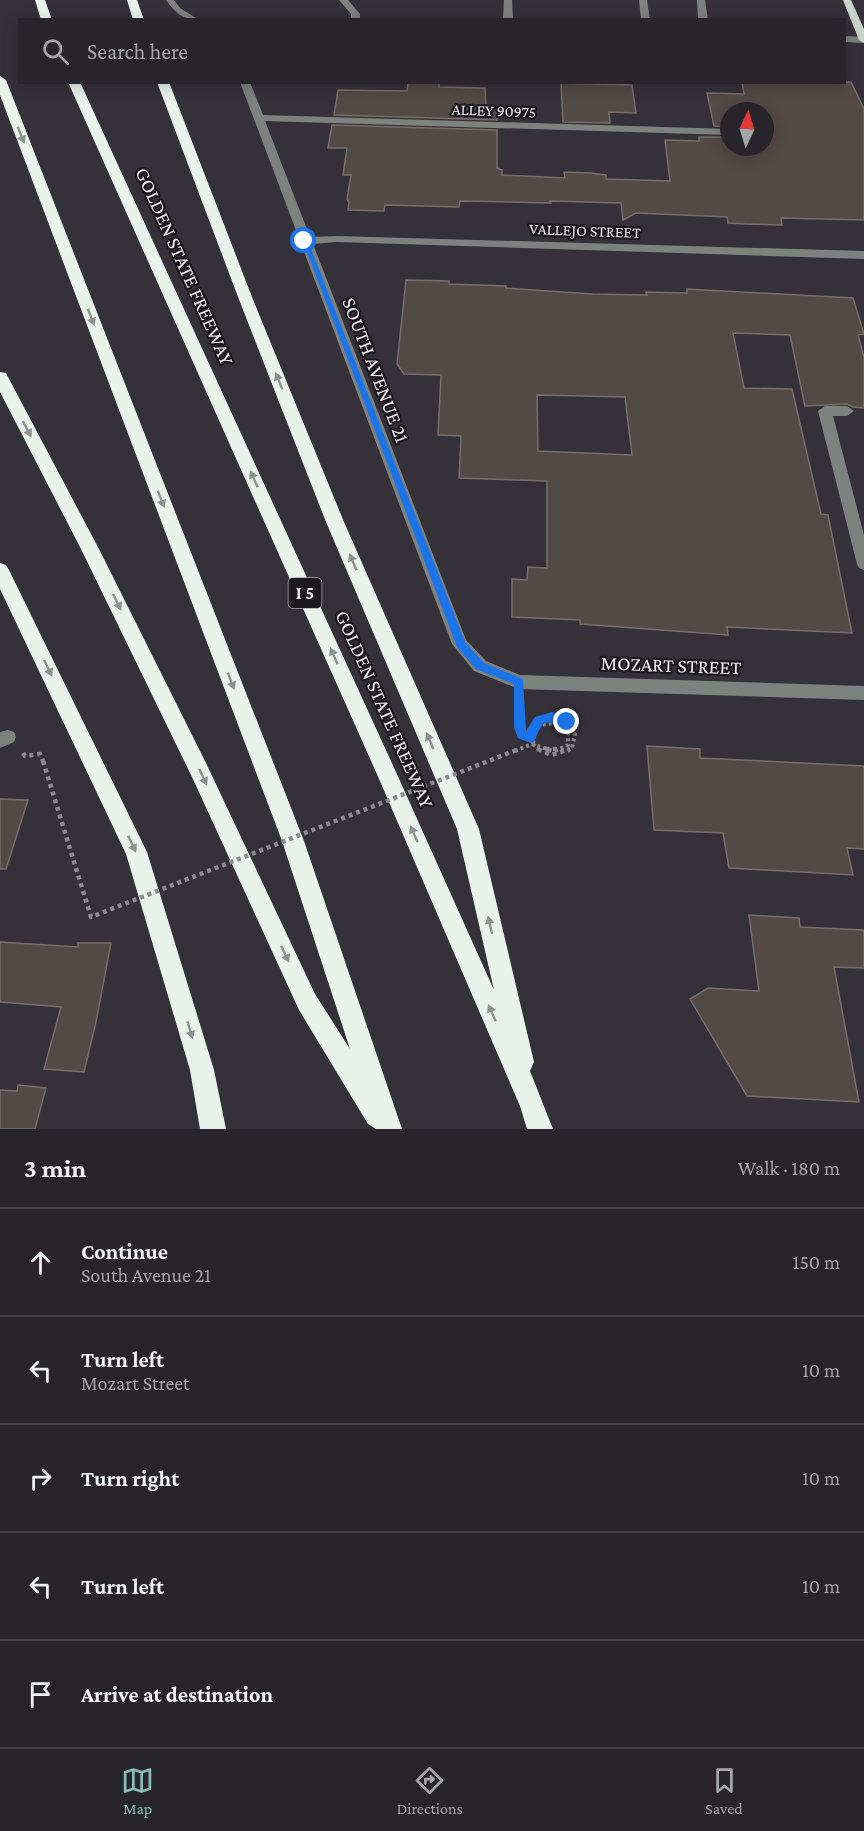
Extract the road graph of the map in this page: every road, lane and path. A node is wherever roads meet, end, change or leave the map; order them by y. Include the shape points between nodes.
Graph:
1 (40, 0) edge
2 (132, 0) edge
3 (170, 0) edge
4 (343, 0) edge
5 (508, 0) edge
6 (643, 0) edge
7 (701, 0) edge
8 (847, 0) edge
9 (46, 18) edge
10 (138, 18) edge
11 (191, 18) edge
12 (356, 18) edge
13 (508, 18) edge
14 (646, 18) edge
15 (703, 18) edge
16 (846, 39) edge
17 (864, 40) edge
18 (0, 80) edge
19 (75, 84) edge
20 (164, 84) edge
21 (246, 84) edge
22 (259, 118) junction
23 (720, 132) edge
24 (304, 241) junction
25 (864, 255) edge
26 (0, 377) edge
27 (847, 411) dead end
28 (864, 564) edge
29 (0, 570) edge
30 (480, 666) joint
31 (519, 682) junction
32 (864, 693) edge
33 (43, 761) dead end
34 (532, 1105) junction
35 (213, 1129) edge
36 (388, 1129) edge
37 (540, 1129) edge

1 - 9 highway
2 - 10 highway
3 - 11 street via 177,10
4 - 12 street
5 - 13 street
6 - 14 street
7 - 15 street
8 - 17 main road
16 - 17 street
18 -> 36 highway via 293,841
34 -> 19 highway, GOLDEN STATE FREEWAY / I 5
34 -> 20 highway via 468,829 335,522
21 - 22 street, SOUTH AVENUE 21
22 - 23 street, ALLEY 90975
22 - 24 street, SOUTH AVENUE 21
24 - 25 street, VALLEJO STREET
24 - 30 street, SOUTH AVENUE 21 via 460,644
26 -> 36 highway via 199,770 307,1002
27 - 28 street via 825,411
29 -> 35 highway via 136,852 202,1070
30 - 31 street, MOZART STREET
31 - 32 street, MOZART STREET
31 - 33 path, bridge via 521,734 531,739 532,728 539,720 552,717 567,722 575,734 572,748 558,756 538,750 533,744 538,725 550,721 568,729 568,745 562,750 548,751 540,748 532,744 91,917
34 - 37 highway, GOLDEN STATE FREEWAY / I 5

